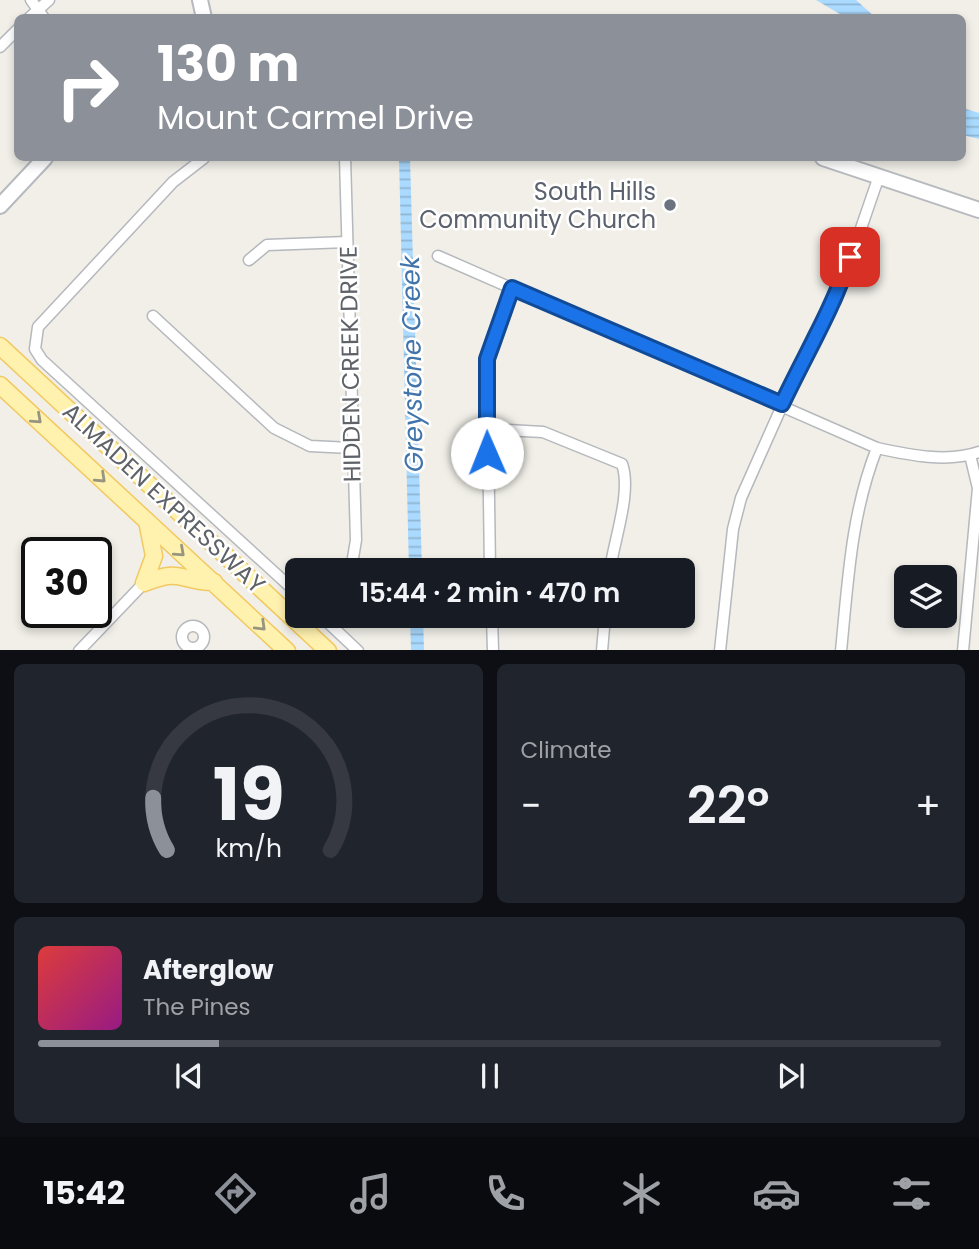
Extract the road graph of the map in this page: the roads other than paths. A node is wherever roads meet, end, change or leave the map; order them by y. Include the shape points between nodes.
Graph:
1 (49, 0) edge
2 (38, 9) edge
3 (14, 33) edge
4 (0, 47) edge
5 (42, 161) edge
6 (200, 161) edge
7 (345, 161) edge
8 (832, 161) edge
9 (879, 176) junction
10 (0, 206) edge
11 (979, 210) edge
12 (347, 242) junction
13 (438, 256) dead end
14 (249, 260) dead end
15 (512, 288) junction
16 (153, 316) dead end
17 (0, 346) edge
18 (0, 385) edge
19 (782, 404) junction
20 (487, 429) junction
21 (351, 448) junction
22 (877, 448) junction
23 (975, 453) edge
24 (147, 521) junction
25 (353, 558) edge
26 (490, 558) edge
27 (612, 558) edge
28 (214, 582) junction
29 (285, 582) edge
30 (144, 583) junction
31 (334, 628) edge
32 (492, 628) edge
33 (605, 628) edge
34 (185, 648) edge
35 (79, 650) edge
36 (287, 650) edge
37 (328, 650) edge
38 (358, 650) edge
39 (492, 650) edge
40 (602, 650) edge
41 (720, 650) edge
42 (841, 650) edge
43 (962, 650) edge

1 - 2 street
3 - 4 street
5 - 10 street
6 - 29 street via 173,182 38,327 33,342 42,360
7 - 12 street, HIDDEN CREEK DRIVE
8 - 9 street
9 - 11 street
9 - 19 street via 836,301 814,334
12 - 14 street via 267,245
12 - 21 street, HIDDEN CREEK DRIVE
13 - 15 street
15 - 19 street
15 - 20 street via 487,359
16 - 21 street via 282,433 310,446
17 - 37 main road, ALMADEN EXPRESSWAY
18 -> 24 main road, ALMADEN EXPRESSWAY
19 - 22 street
19 - 41 street via 741,498 733,529
20 - 26 street
20 - 27 street via 543,432 622,464 625,492
21 - 25 street, HIDDEN CREEK DRIVE
22 - 23 street via 917,457
22 - 42 street via 854,527
23 - 43 street via 978,488
24 -> 28 main road, ALMADEN EXPRESSWAY
24 - 30 main road via 153,556
28 - 30 main road via 171,573
28 -> 36 main road, ALMADEN EXPRESSWAY
30 - 35 street
31 - 38 street
32 - 39 street
33 - 40 street
34 - 34 street via 184,630 203,624 203,641 198,647

